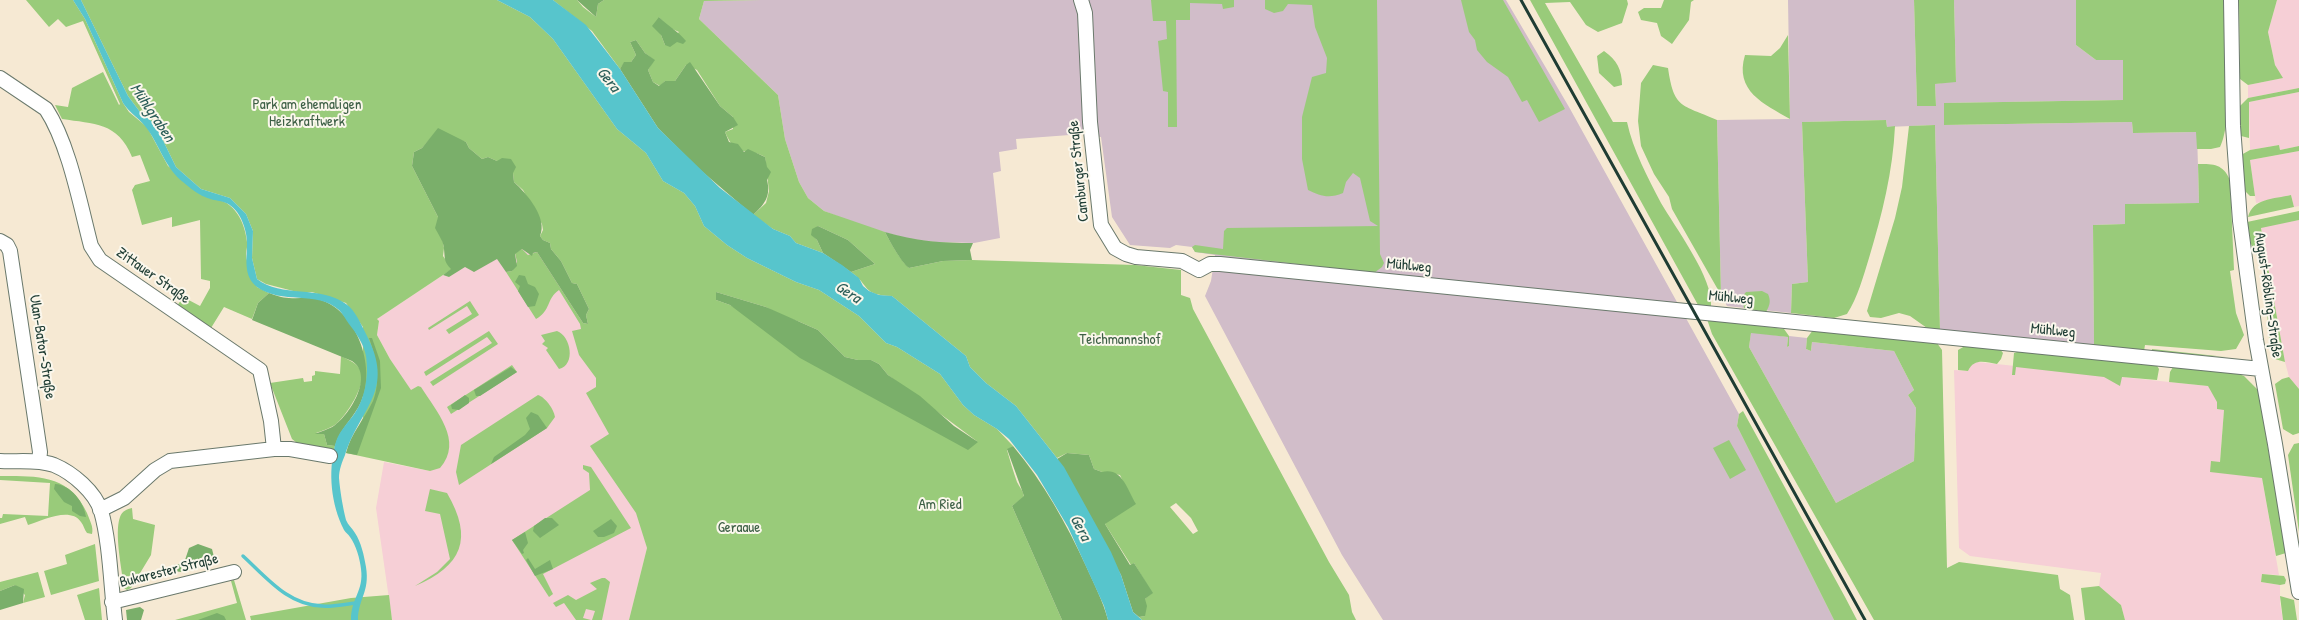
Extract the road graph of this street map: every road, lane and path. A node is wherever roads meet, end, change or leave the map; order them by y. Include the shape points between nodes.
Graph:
1 (1081, 0) edge
2 (2231, 0) edge
3 (0, 78) edge
4 (0, 241) edge
5 (1199, 270) joint
6 (2261, 369) junction
7 (274, 449) junction
8 (330, 456) dead end
9 (0, 461) edge
10 (39, 462) junction
11 (100, 510) junction
12 (234, 572) dead end
13 (2299, 592) edge
14 (112, 602) junction
15 (114, 620) edge

1 - 5 street, Camburger Straße via 1085,13 1090,122 1101,225 1115,248 1126,254 1182,261
2 - 6 street, August-Röbling-Straße via 2233,126 2238,204
3 - 7 street, Zittauer Straße via 46,109 50,115 64,146 91,246 100,260 260,370
4 - 10 street, Ulan-Bator-Straße via 7,245 10,251 40,452
5 - 6 street, Mühlweg via 1210,264 1220,264
6 - 13 street, August-Röbling-Straße
7 - 8 street via 290,448
7 - 11 street via 170,461 155,470 124,498
9 - 10 street
10 - 11 street via 54,465 74,476 90,493
11 - 14 street, Bukarester Straße
12 - 14 street, Bukarester Straße
14 - 15 street, Bukarester Straße

